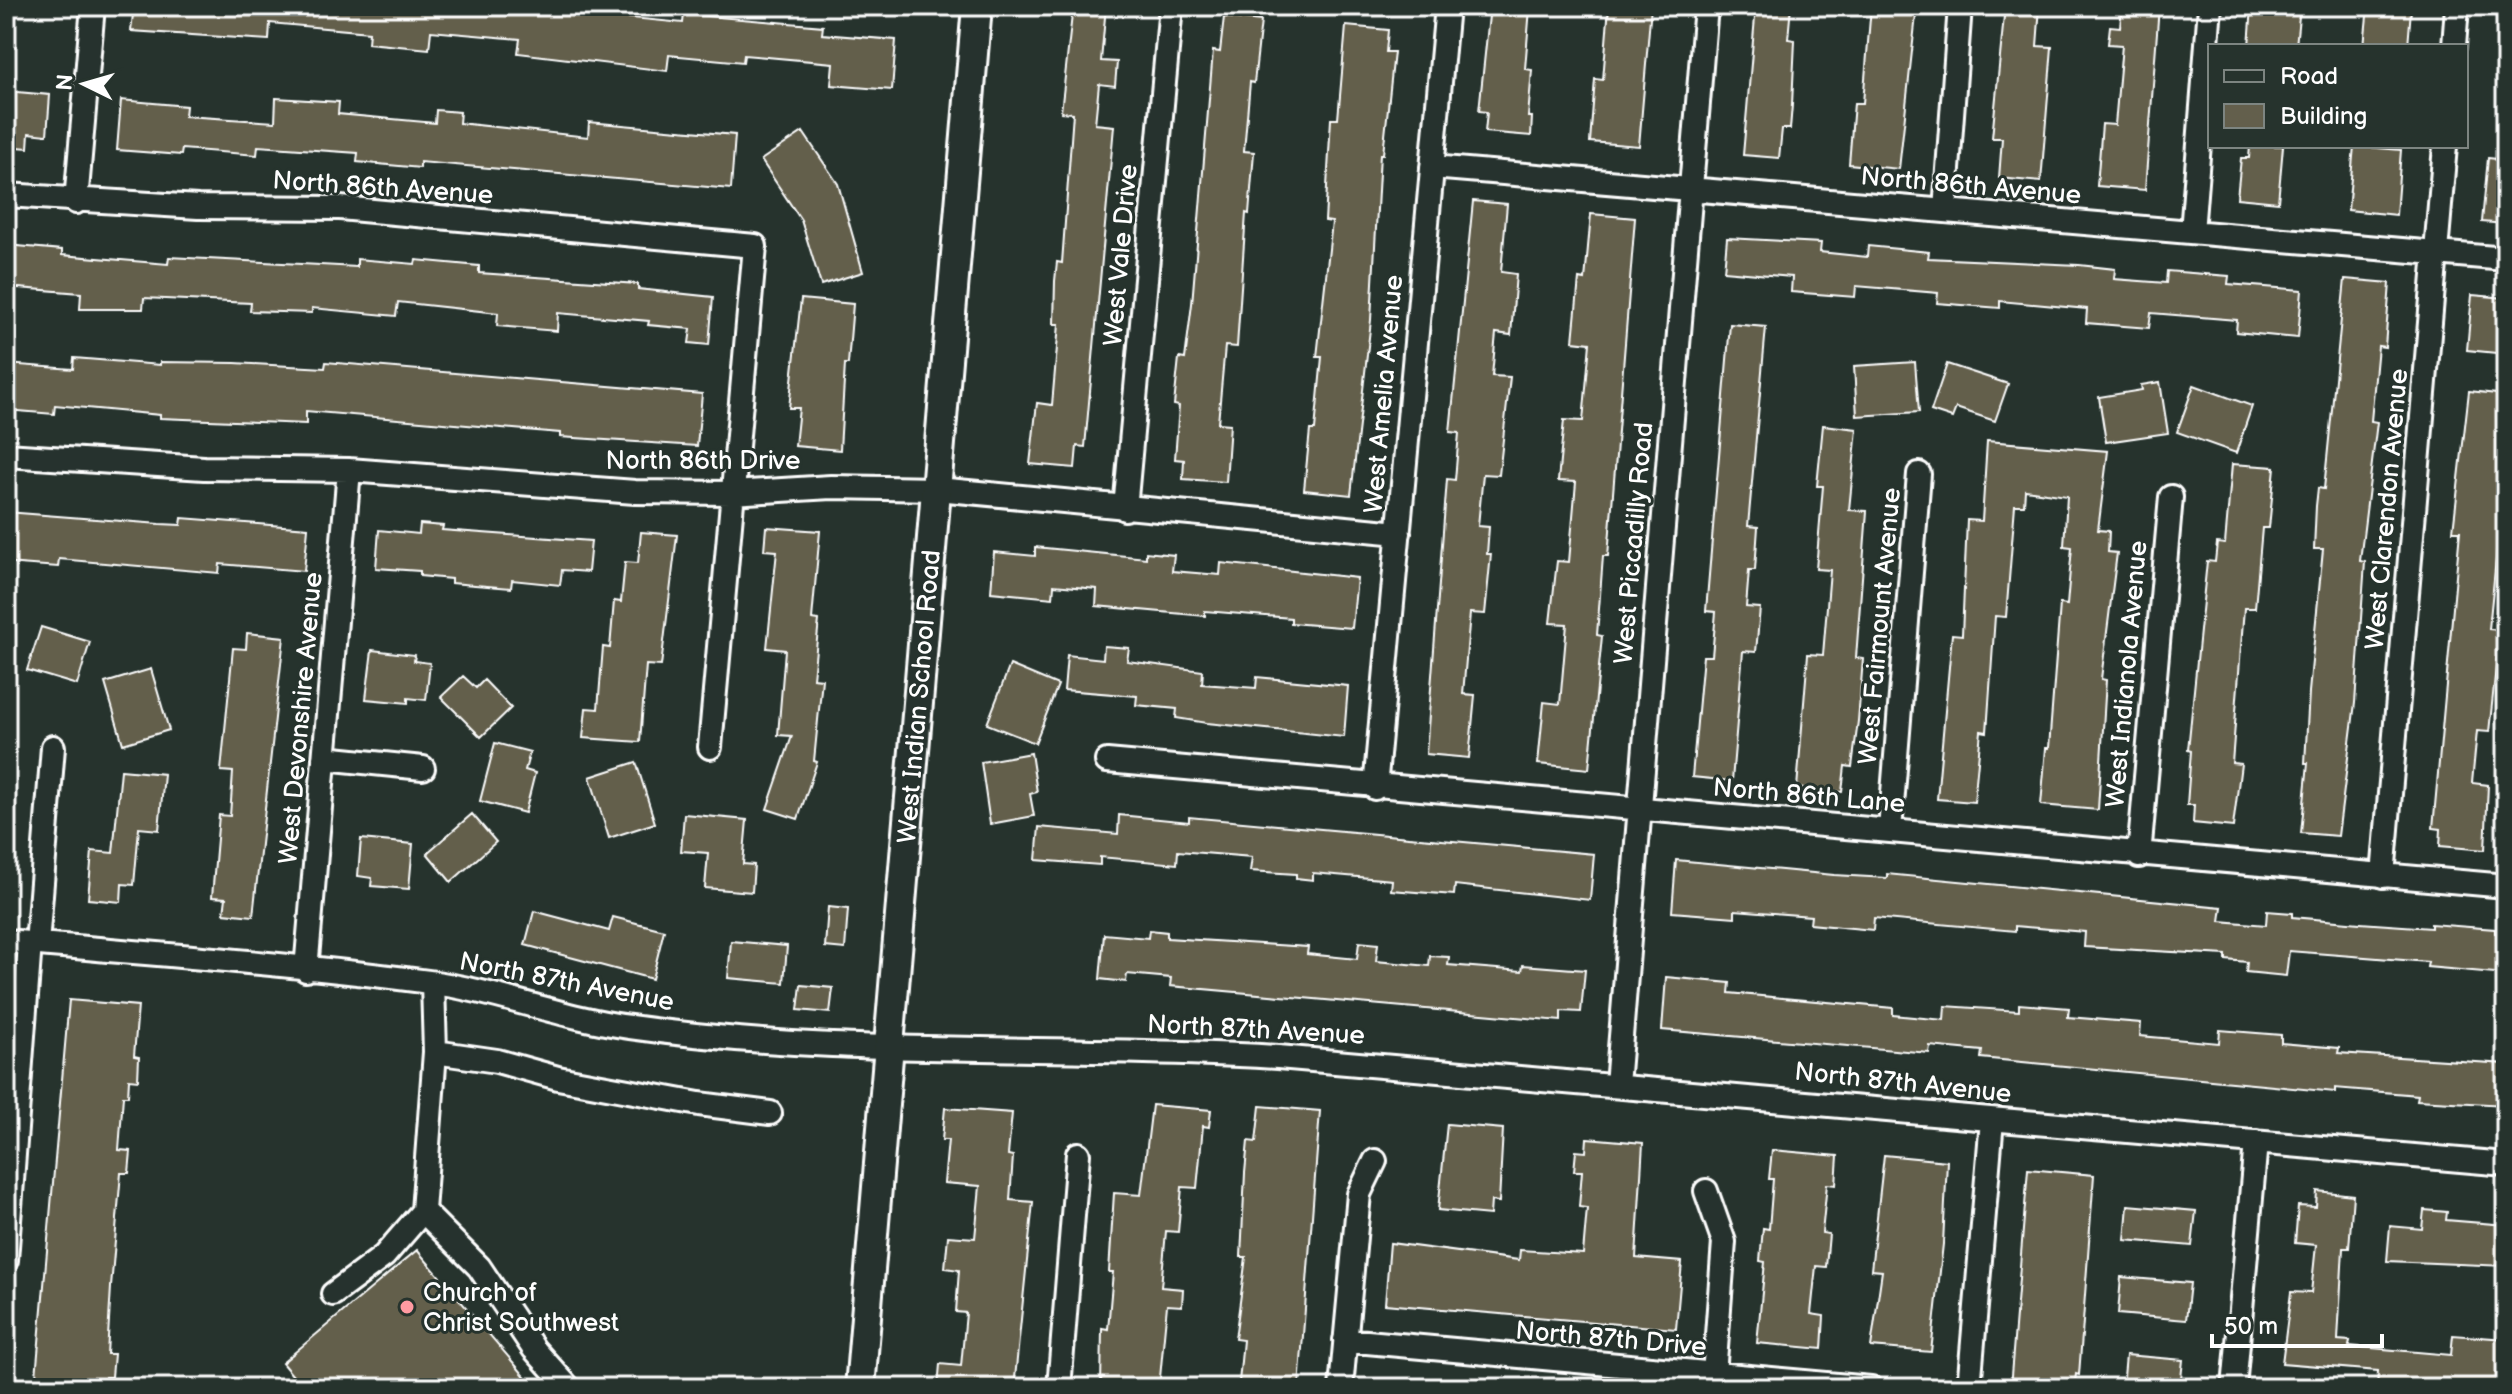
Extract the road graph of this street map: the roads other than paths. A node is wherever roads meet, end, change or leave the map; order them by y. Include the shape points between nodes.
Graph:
1 (93, 6) edge
2 (977, 6) edge
3 (1171, 6) edge
4 (1447, 6) edge
5 (1706, 6) edge
6 (1960, 6) edge
7 (2210, 6) edge
8 (2457, 6) edge
9 (2454, 44) edge
10 (2445, 148) edge
11 (1432, 167) junction
12 (1691, 189) junction
13 (6, 195) edge
14 (76, 202) junction
15 (1945, 210) junction
16 (2192, 232) junction
17 (2436, 253) junction
18 (2506, 259) edge
19 (6, 455) edge
20 (349, 470) junction
21 (1919, 474) dead end
22 (937, 489) junction
23 (731, 493) junction
24 (2171, 497) dead end
25 (1125, 509) junction
26 (1399, 533) junction
27 (53, 747) dead end
28 (710, 747) dead end
29 (324, 758) junction
30 (1107, 761) dead end
31 (423, 768) dead end
32 (1375, 788) junction
33 (1639, 808) junction
34 (1890, 830) junction
35 (2139, 856) junction
36 (2383, 876) junction
37 (2506, 886) edge
38 (6, 941) edge
39 (33, 944) junction
40 (306, 970) junction
41 (433, 983) junction
42 (889, 1049) junction
43 (435, 1052) junction
44 (1617, 1085) junction
45 (770, 1113) dead end
46 (1992, 1120) junction
47 (11, 1128) edge
48 (2256, 1142) junction
49 (1078, 1154) dead end
50 (1375, 1161) dead end
51 (2506, 1164) edge
52 (1706, 1191) dead end
53 (423, 1211) junction
54 (6, 1260) edge
55 (333, 1294) dead end
56 (1345, 1340) junction
57 (1714, 1382) edge
58 (569, 1388) edge
59 (860, 1388) edge
60 (1059, 1388) edge
61 (1341, 1388) edge
62 (1871, 1388) edge
63 (1969, 1388) edge
64 (2234, 1388) edge

1 - 14 street
2 - 22 main road, West Indian School Road
3 - 25 street, West Vale Drive
4 - 11 street, West Amelia Avenue
5 - 12 street, West Piccadilly Road
6 - 15 street
7 - 16 street
8 - 9 street
10 - 17 street, West Clarendon Avenue
11 - 12 street, North 86th Avenue
11 - 26 street, West Amelia Avenue
12 - 15 street, North 86th Avenue
12 - 33 street, West Piccadilly Road
13 - 14 street, North 86th Avenue
14 - 23 street, North 86th Avenue via 340,208 755,246
15 - 16 street, North 86th Avenue
16 - 17 street, North 86th Avenue
17 - 18 street, North 86th Avenue
17 - 36 street, West Clarendon Avenue
19 - 20 street, North 86th Drive via 204,468
20 - 23 street, North 86th Drive via 635,492
20 - 29 street, West Devonshire Avenue
21 - 34 street, West Fairmount Avenue
22 - 23 street, North 86th Drive via 831,487
22 - 25 street, North 86th Drive
22 - 42 main road, West Indian School Road
23 - 28 street
24 - 35 street, West Indianola Avenue
25 - 26 street, North 86th Drive
26 - 32 street, West Amelia Avenue
27 - 39 street
29 - 31 street
29 - 40 street, West Devonshire Avenue
30 - 32 street, North 86th Lane
32 - 33 street, North 86th Lane
33 - 34 street, North 86th Lane
33 - 44 street, West Piccadilly Road
34 - 35 street, North 86th Lane
35 - 36 street, North 86th Lane
36 - 37 street, North 86th Lane
38 - 39 street, North 87th Avenue
39 - 40 street, North 87th Avenue
39 - 47 street
40 - 41 street, North 87th Avenue
41 - 42 street, North 87th Avenue via 629,1027
41 - 43 street
42 - 44 street, North 87th Avenue via 1169,1050
42 - 59 main road, West Indian School Road
43 - 45 street
43 - 53 street
44 - 46 street, North 87th Avenue
46 - 48 street, North 87th Avenue
46 - 63 street
47 - 54 street
48 - 51 street, North 87th Avenue
48 - 64 street
49 - 60 street
50 - 56 street via 1359,1194
52 - 57 street via 1724,1242
53 - 55 street via 384,1256
53 - 58 street via 479,1267 534,1349
56 - 57 street, North 87th Drive
56 - 61 street
57 - 62 street, North 87th Drive

